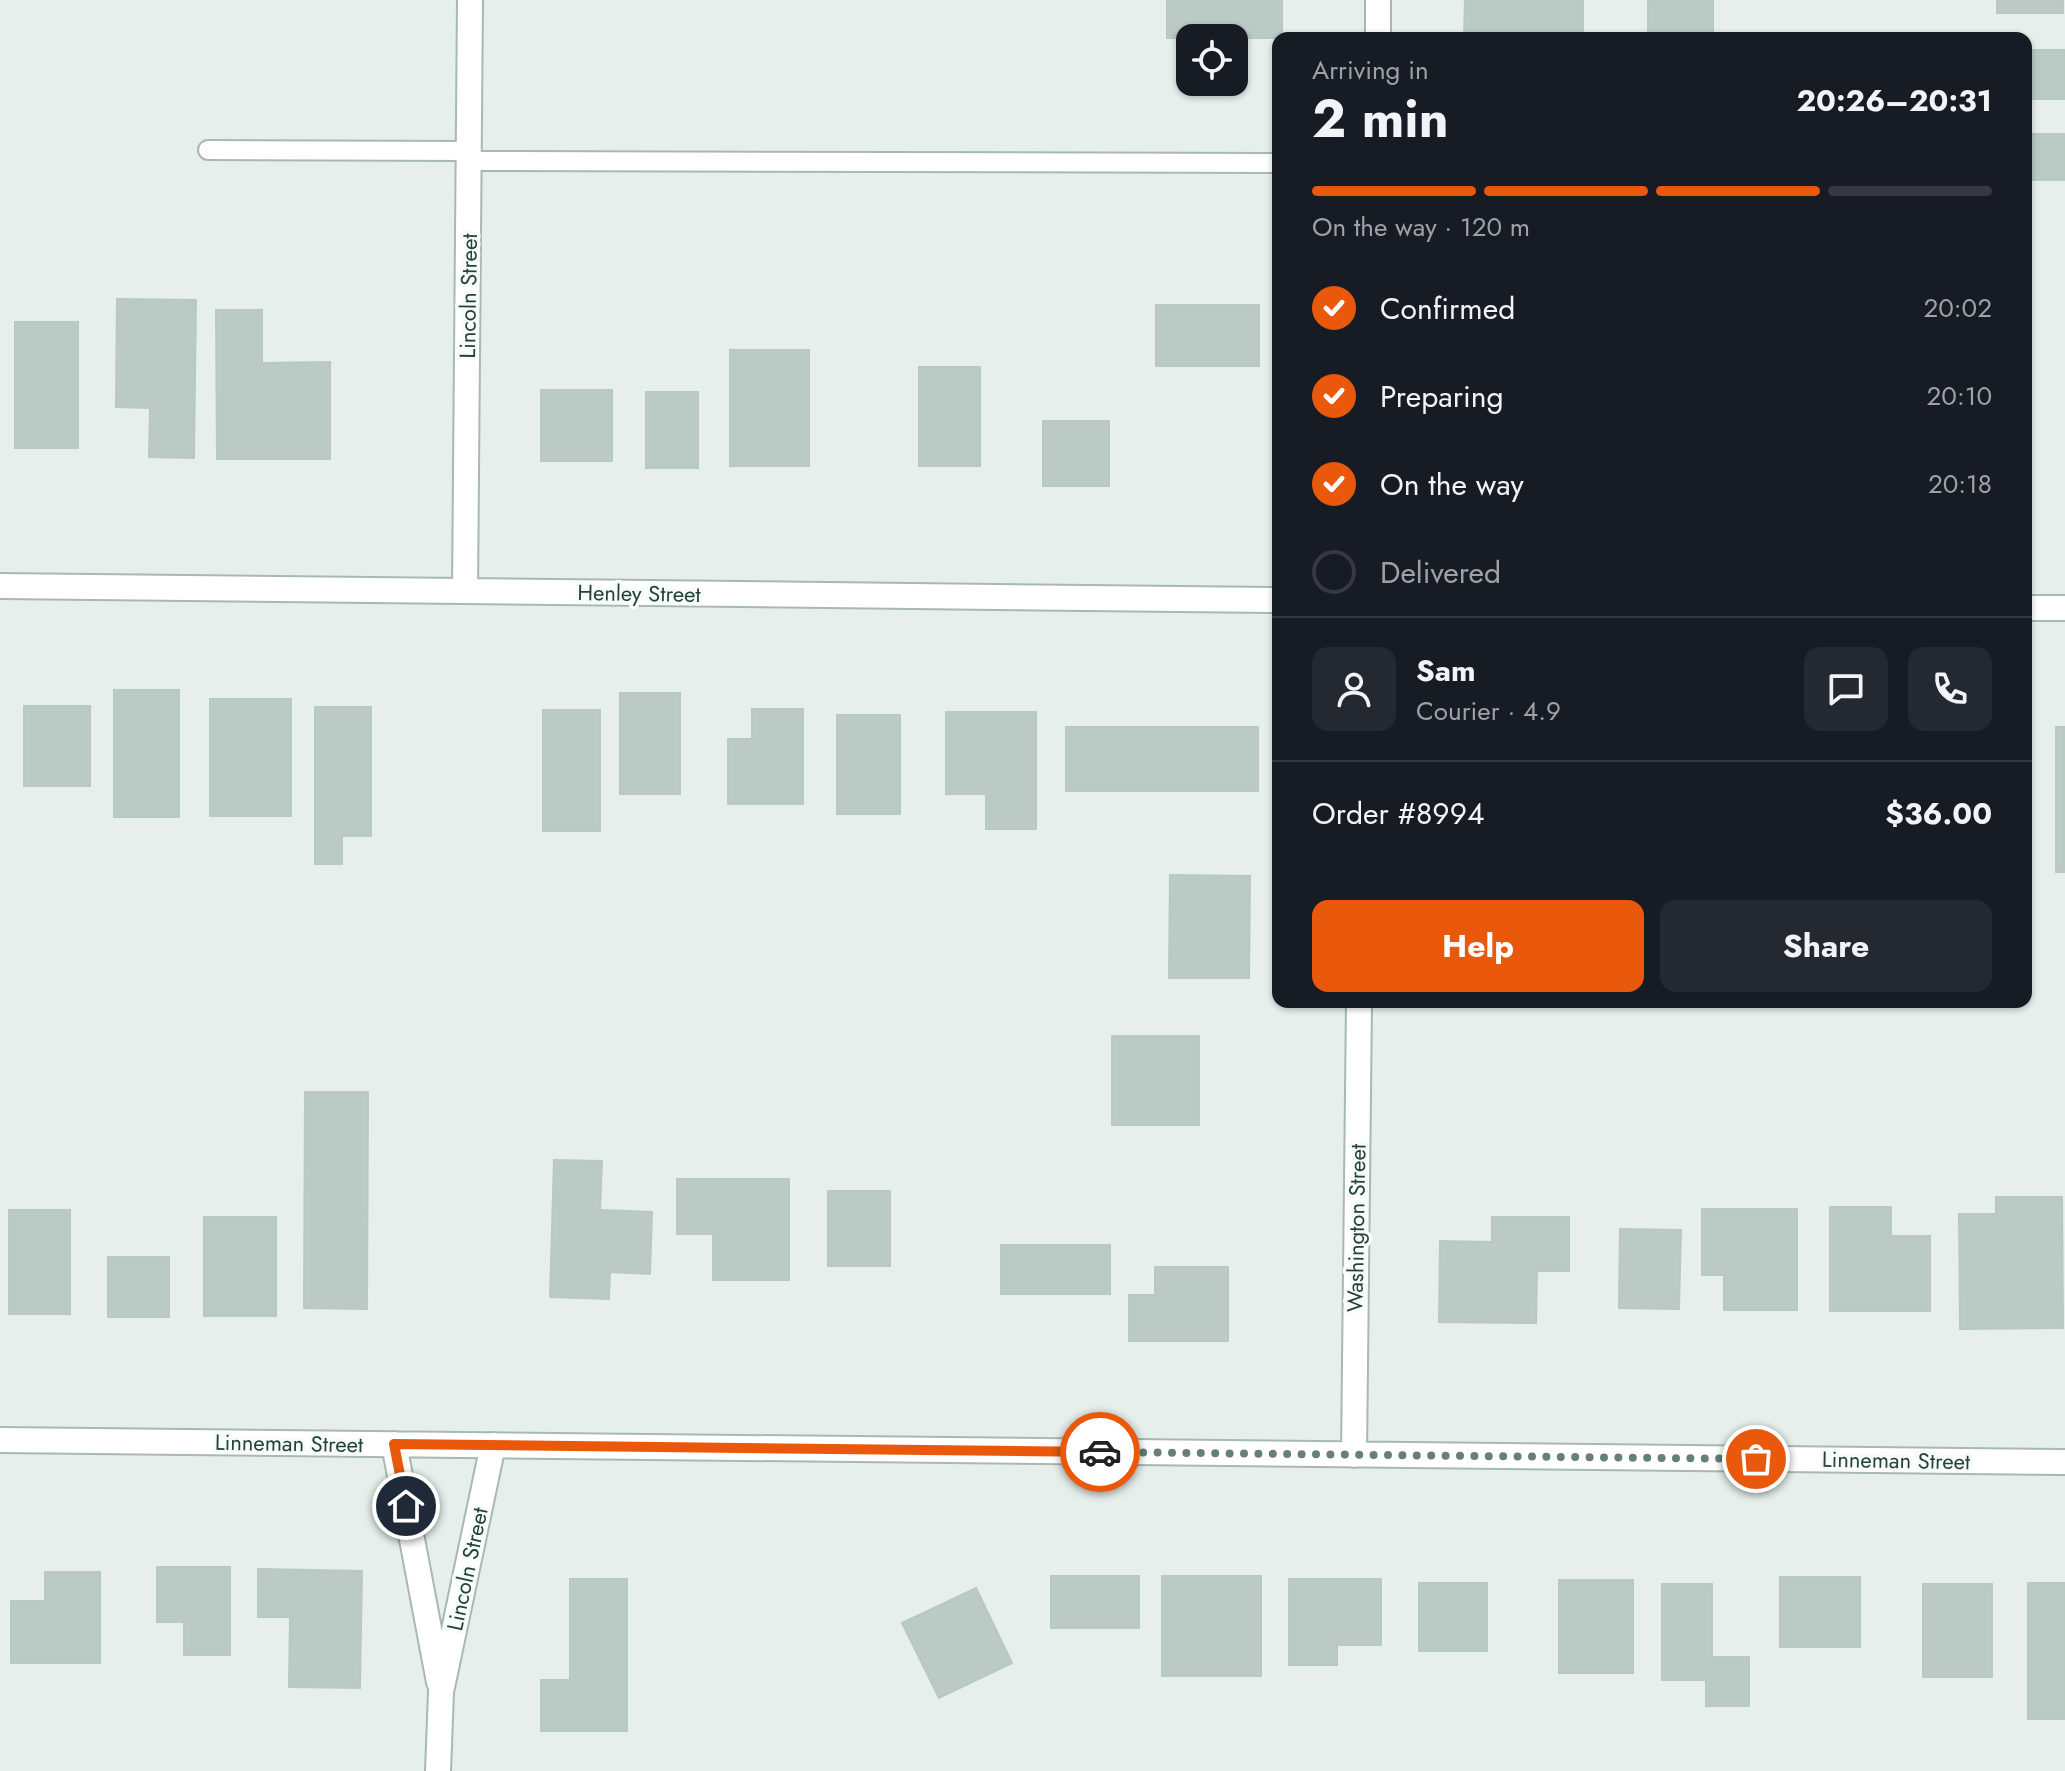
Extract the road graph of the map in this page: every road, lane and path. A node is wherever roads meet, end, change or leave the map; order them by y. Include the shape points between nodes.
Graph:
1 (470, 0) edge
2 (1378, 0) edge
3 (1378, 32) edge
4 (208, 150) dead end
5 (469, 156) junction
6 (1272, 163) edge
7 (0, 586) edge
8 (465, 591) junction
9 (1272, 600) edge
10 (2032, 608) edge
11 (2065, 608) edge
12 (1359, 1008) edge
13 (0, 1440) edge
14 (394, 1444) junction
15 (493, 1445) junction
16 (1354, 1455) junction
17 (2065, 1462) edge
18 (441, 1692) junction
19 (438, 1771) edge

1 - 5 street, Lincoln Street
2 - 3 street
4 - 5 lane
5 - 6 lane
5 - 8 street, Lincoln Street
7 - 8 street, Henley Street
8 - 9 street, Henley Street
10 - 11 street
12 - 16 street, Washington Street
13 - 14 street, Linneman Street
14 - 15 street, Linneman Street
14 - 18 street, Lincoln Street
15 - 16 street, Linneman Street
15 - 18 street, Lincoln Street
16 - 17 street, Linneman Street
18 - 19 street, Lincoln Street

